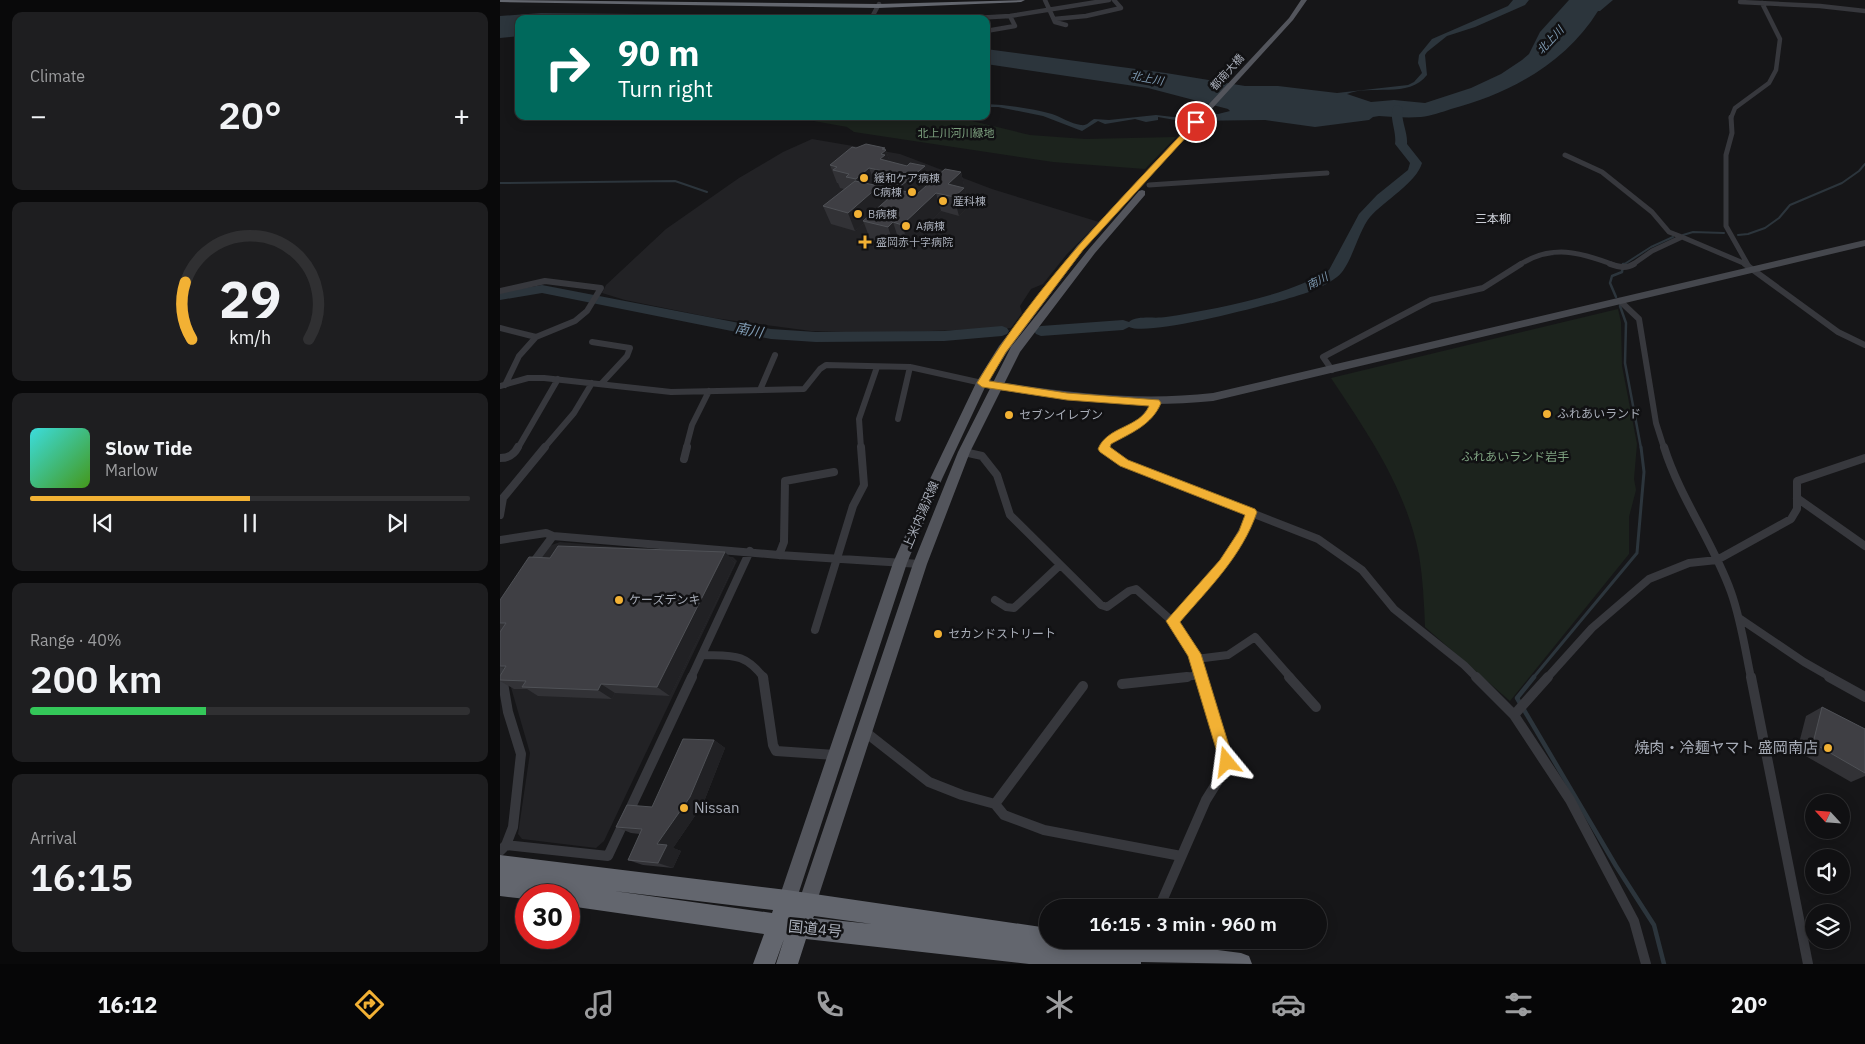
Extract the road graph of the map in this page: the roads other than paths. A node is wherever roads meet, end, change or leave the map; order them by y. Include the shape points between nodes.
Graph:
1 (500, 0) edge
2 (642, 0) edge
3 (976, 0) edge
4 (1021, 0) edge
5 (1044, 0) edge
6 (1109, 0) edge
7 (1114, 0) edge
8 (548, 1) edge
9 (1761, 1) edge
10 (1307, 2) edge
11 (805, 3) edge
12 (878, 5) junction
13 (1049, 9) junction
14 (1865, 12) edge
15 (873, 15) edge
16 (1010, 16) junction
17 (990, 17) edge
18 (1054, 19) junction
19 (1066, 25) dead end
20 (990, 30) edge
21 (1565, 155) dead end
22 (1327, 173) dead end
23 (1151, 180) junction
24 (1682, 238) junction
25 (1865, 243) edge
26 (1751, 267) junction
27 (500, 291) edge
28 (1620, 301) junction
29 (500, 328) edge
30 (508, 330) junction
31 (500, 336) edge
32 (536, 337) junction
33 (592, 342) dead end
34 (1865, 345) edge
35 (775, 354) dead end
36 (877, 366) junction
37 (910, 367) junction
38 (1332, 370) junction
39 (558, 379) junction
40 (596, 384) junction
41 (989, 384) junction
42 (503, 386) edge
43 (760, 390) junction
44 (709, 391) junction
45 (1156, 403) junction
46 (898, 420) dead end
47 (964, 452) junction
48 (500, 458) edge
49 (1865, 458) edge
50 (684, 459) dead end
51 (834, 472) dead end
52 (1797, 498) junction
53 (1251, 512) junction
54 (500, 515) edge
55 (553, 536) junction
56 (500, 540) edge
57 (1865, 546) edge
58 (750, 551) junction
59 (779, 555) junction
60 (838, 559) junction
61 (1717, 560) junction
62 (900, 563) junction
63 (920, 564) junction
64 (1060, 564) junction
65 (524, 575) edge
66 (995, 600) dead end
67 (1739, 618) junction
68 (1172, 621) junction
69 (815, 630) dead end
70 (702, 655) junction
71 (1196, 659) junction
72 (500, 665) edge
73 (1201, 675) junction
74 (1122, 684) dead end
75 (1083, 686) dead end
76 (1865, 697) edge
77 (1316, 707) dead end
78 (1515, 713) junction
79 (864, 731) junction
80 (835, 755) junction
81 (995, 804) junction
82 (503, 848) edge
83 (1182, 856) junction
84 (500, 866) edge
85 (500, 885) edge
86 (1163, 899) edge
87 (797, 903) junction
88 (789, 926) junction
89 (1039, 938) edge
90 (1141, 949) edge
91 (764, 964) edge
92 (787, 964) edge
93 (1130, 964) edge
94 (1241, 964) edge
95 (1646, 964) edge
96 (1808, 964) edge

1 - 8 highway
2 - 11 highway
3 - 12 highway
4 - 12 highway
5 - 13 street
6 - 13 street
7 - 18 street via 1121,8
8 - 11 highway
9 - 14 street
9 - 26 street via 1780,39 1776,70 1769,83 1735,108 1731,115 1732,133 1726,155 1726,226
10 - 23 main road, 都南大橋 via 1291,27
11 - 12 highway
12 - 15 street
13 - 16 street
13 - 18 street
16 - 17 street
16 - 20 street via 1015,26
18 - 19 street
21 - 24 street via 1602,172 1652,212 1669,232
22 - 23 street
23 - 41 main road, 上米内湯沢線 via 1039,317
24 - 26 street
24 - 38 street via 1652,251 1629,266 1619,267 1570,252 1546,252 1483,288 1431,300 1323,357
25 - 26 street
26 - 28 street
26 - 34 street via 1838,332
27 - 32 street via 545,281 601,288 587,311 575,321
28 - 38 street
28 - 61 street via 1639,319 1656,423 1666,454
29 - 30 street
30 - 31 street
30 - 32 street
32 - 42 street via 519,356
33 - 40 street via 630,348 627,356
35 - 43 street
36 - 37 street
36 - 43 street via 826,365 804,389
36 - 60 street via 859,419 864,485 853,506
37 - 41 street
37 - 46 street
38 - 45 street via 1213,397
39 - 40 street
39 - 42 street via 528,378
39 - 48 street via 515,453
40 - 44 street via 671,392
40 - 54 street via 503,498
41 - 45 street via 1067,397
41 - 47 main road, 上米内湯沢線
41 - 62 main road, 上米内湯沢線 via 936,479
43 - 44 street
44 - 50 street via 692,425
45 - 53 street via 1141,422 1106,441 1104,449 1124,463
47 - 63 main road, 上米内湯沢線
47 - 64 street via 982,456 998,475 1010,515
49 - 52 street via 1797,481
51 - 59 street via 785,482 784,542
52 - 57 street
52 - 61 street via 1797,509 1791,519
53 - 68 street via 1244,533 1224,563
53 - 78 street via 1318,539 1362,570 1394,609 1464,665
55 - 56 street via 546,533
55 - 58 street
55 - 65 street
58 - 59 street
58 - 70 street
59 - 60 street
60 - 62 street
60 - 69 street
61 - 67 street
61 - 78 street via 1689,563 1649,579 1592,628
62 - 63 street
62 - 80 main road, 上米内湯沢線
63 - 79 main road, 上米内湯沢線
64 - 66 street via 1014,608
64 - 68 street via 1104,607 1129,590 1136,589
67 - 76 street via 1804,662
67 - 96 street
68 - 71 street
70 - 80 street via 738,656 754,665 764,678 776,751
70 - 82 street via 608,856
71 - 73 street
71 - 77 street via 1228,655 1256,636
72 - 82 street via 508,712 521,754 514,826
73 - 74 street
73 - 83 street via 1227,762 1206,800
75 - 81 street
78 - 95 street via 1596,846 1634,921
79 - 81 street via 929,782
79 - 87 main road, 上米内湯沢線
80 - 87 main road, 上米内湯沢線
81 - 83 street via 1004,815 1044,830
83 - 86 street
84 - 87 highway, 国道4号
85 - 88 highway, 国道4号
87 - 88 highway
87 - 89 highway, 国道4号
88 - 91 highway
88 - 92 highway
88 - 93 highway, 国道4号
90 - 94 highway

